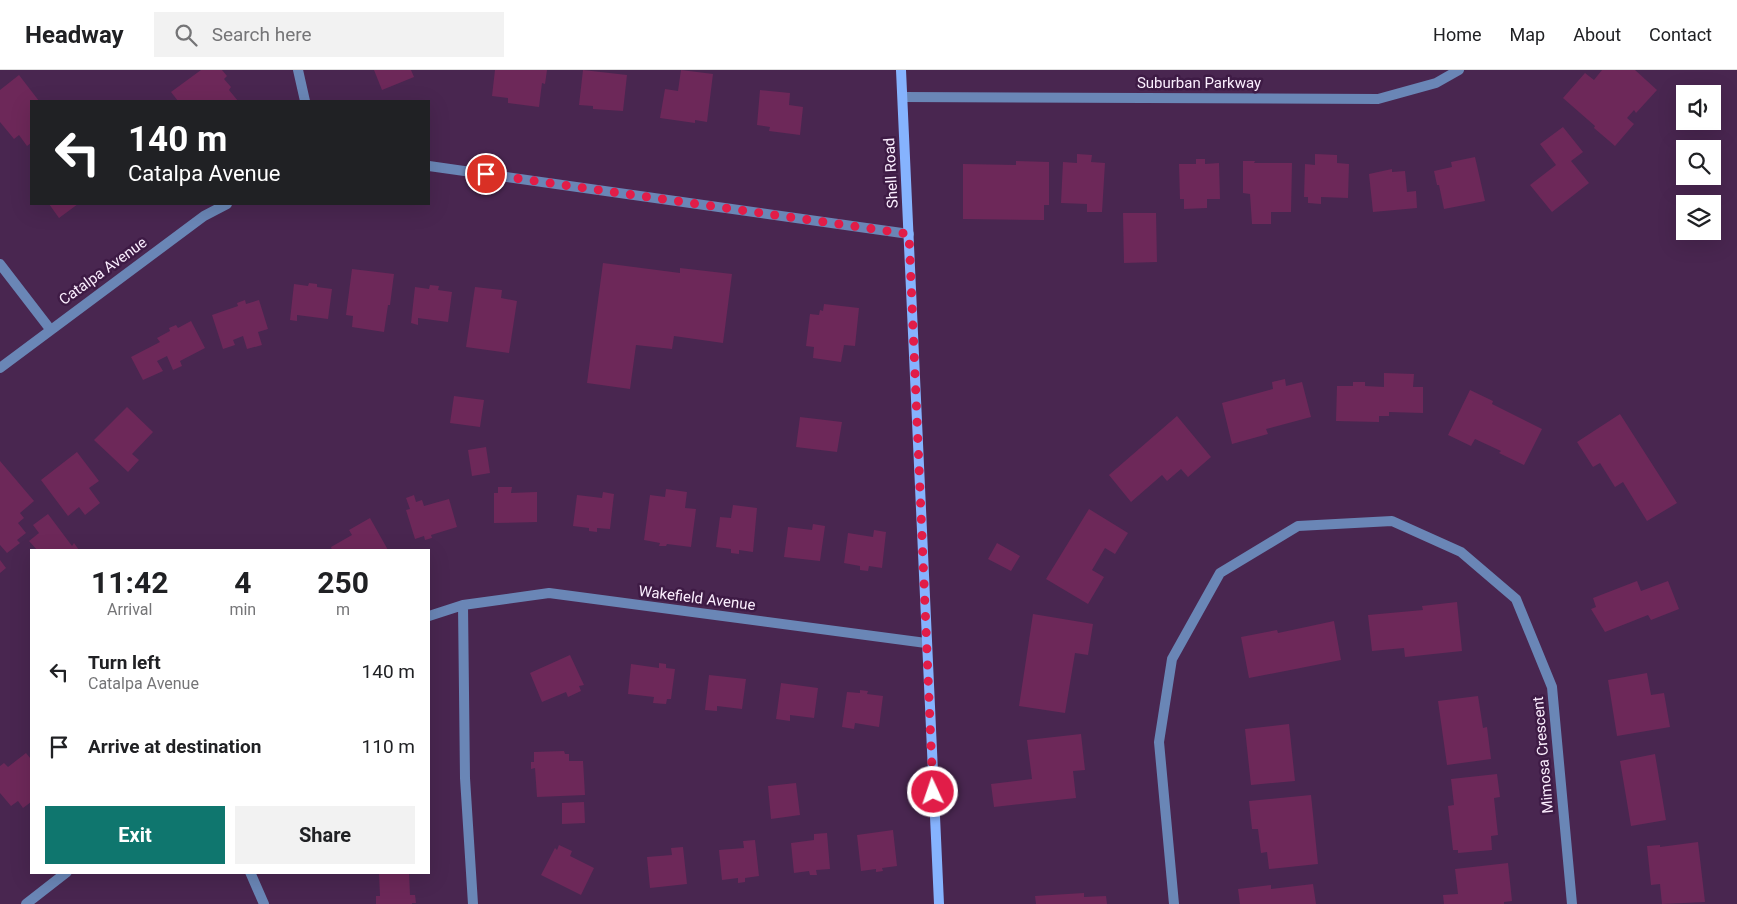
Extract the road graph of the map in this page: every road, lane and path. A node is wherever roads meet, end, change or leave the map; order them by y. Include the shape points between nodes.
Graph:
1 (298, 70) edge
2 (902, 70) edge
3 (1459, 70) edge
4 (903, 97) junction
5 (305, 100) edge
6 (430, 166) edge
7 (225, 205) edge
8 (909, 234) junction
9 (0, 264) edge
10 (50, 329) junction
11 (0, 368) edge
12 (463, 605) junction
13 (430, 616) edge
14 (926, 643) junction
15 (64, 874) edge
16 (251, 874) edge
17 (26, 904) edge
18 (264, 904) edge
19 (473, 904) edge
20 (939, 904) edge
21 (1174, 904) edge
22 (1572, 904) edge

1 - 5 street
2 - 4 street, Shell Road
3 - 4 street, Suburban Parkway via 1436,83 1378,99
4 - 8 street, Shell Road
6 - 8 street
7 - 10 street, Catalpa Avenue via 204,216
8 - 14 street, Shell Road
9 - 10 street
10 - 11 street, Catalpa Avenue
12 - 13 street, Wakefield Avenue
12 - 14 street, Wakefield Avenue via 549,594
12 - 19 street via 465,778
14 - 20 street, Shell Road
15 - 17 street
16 - 18 street
21 - 22 street, Mimosa Crescent via 1159,742 1172,659 1220,573 1298,526 1392,521 1461,552 1516,599 1552,687

